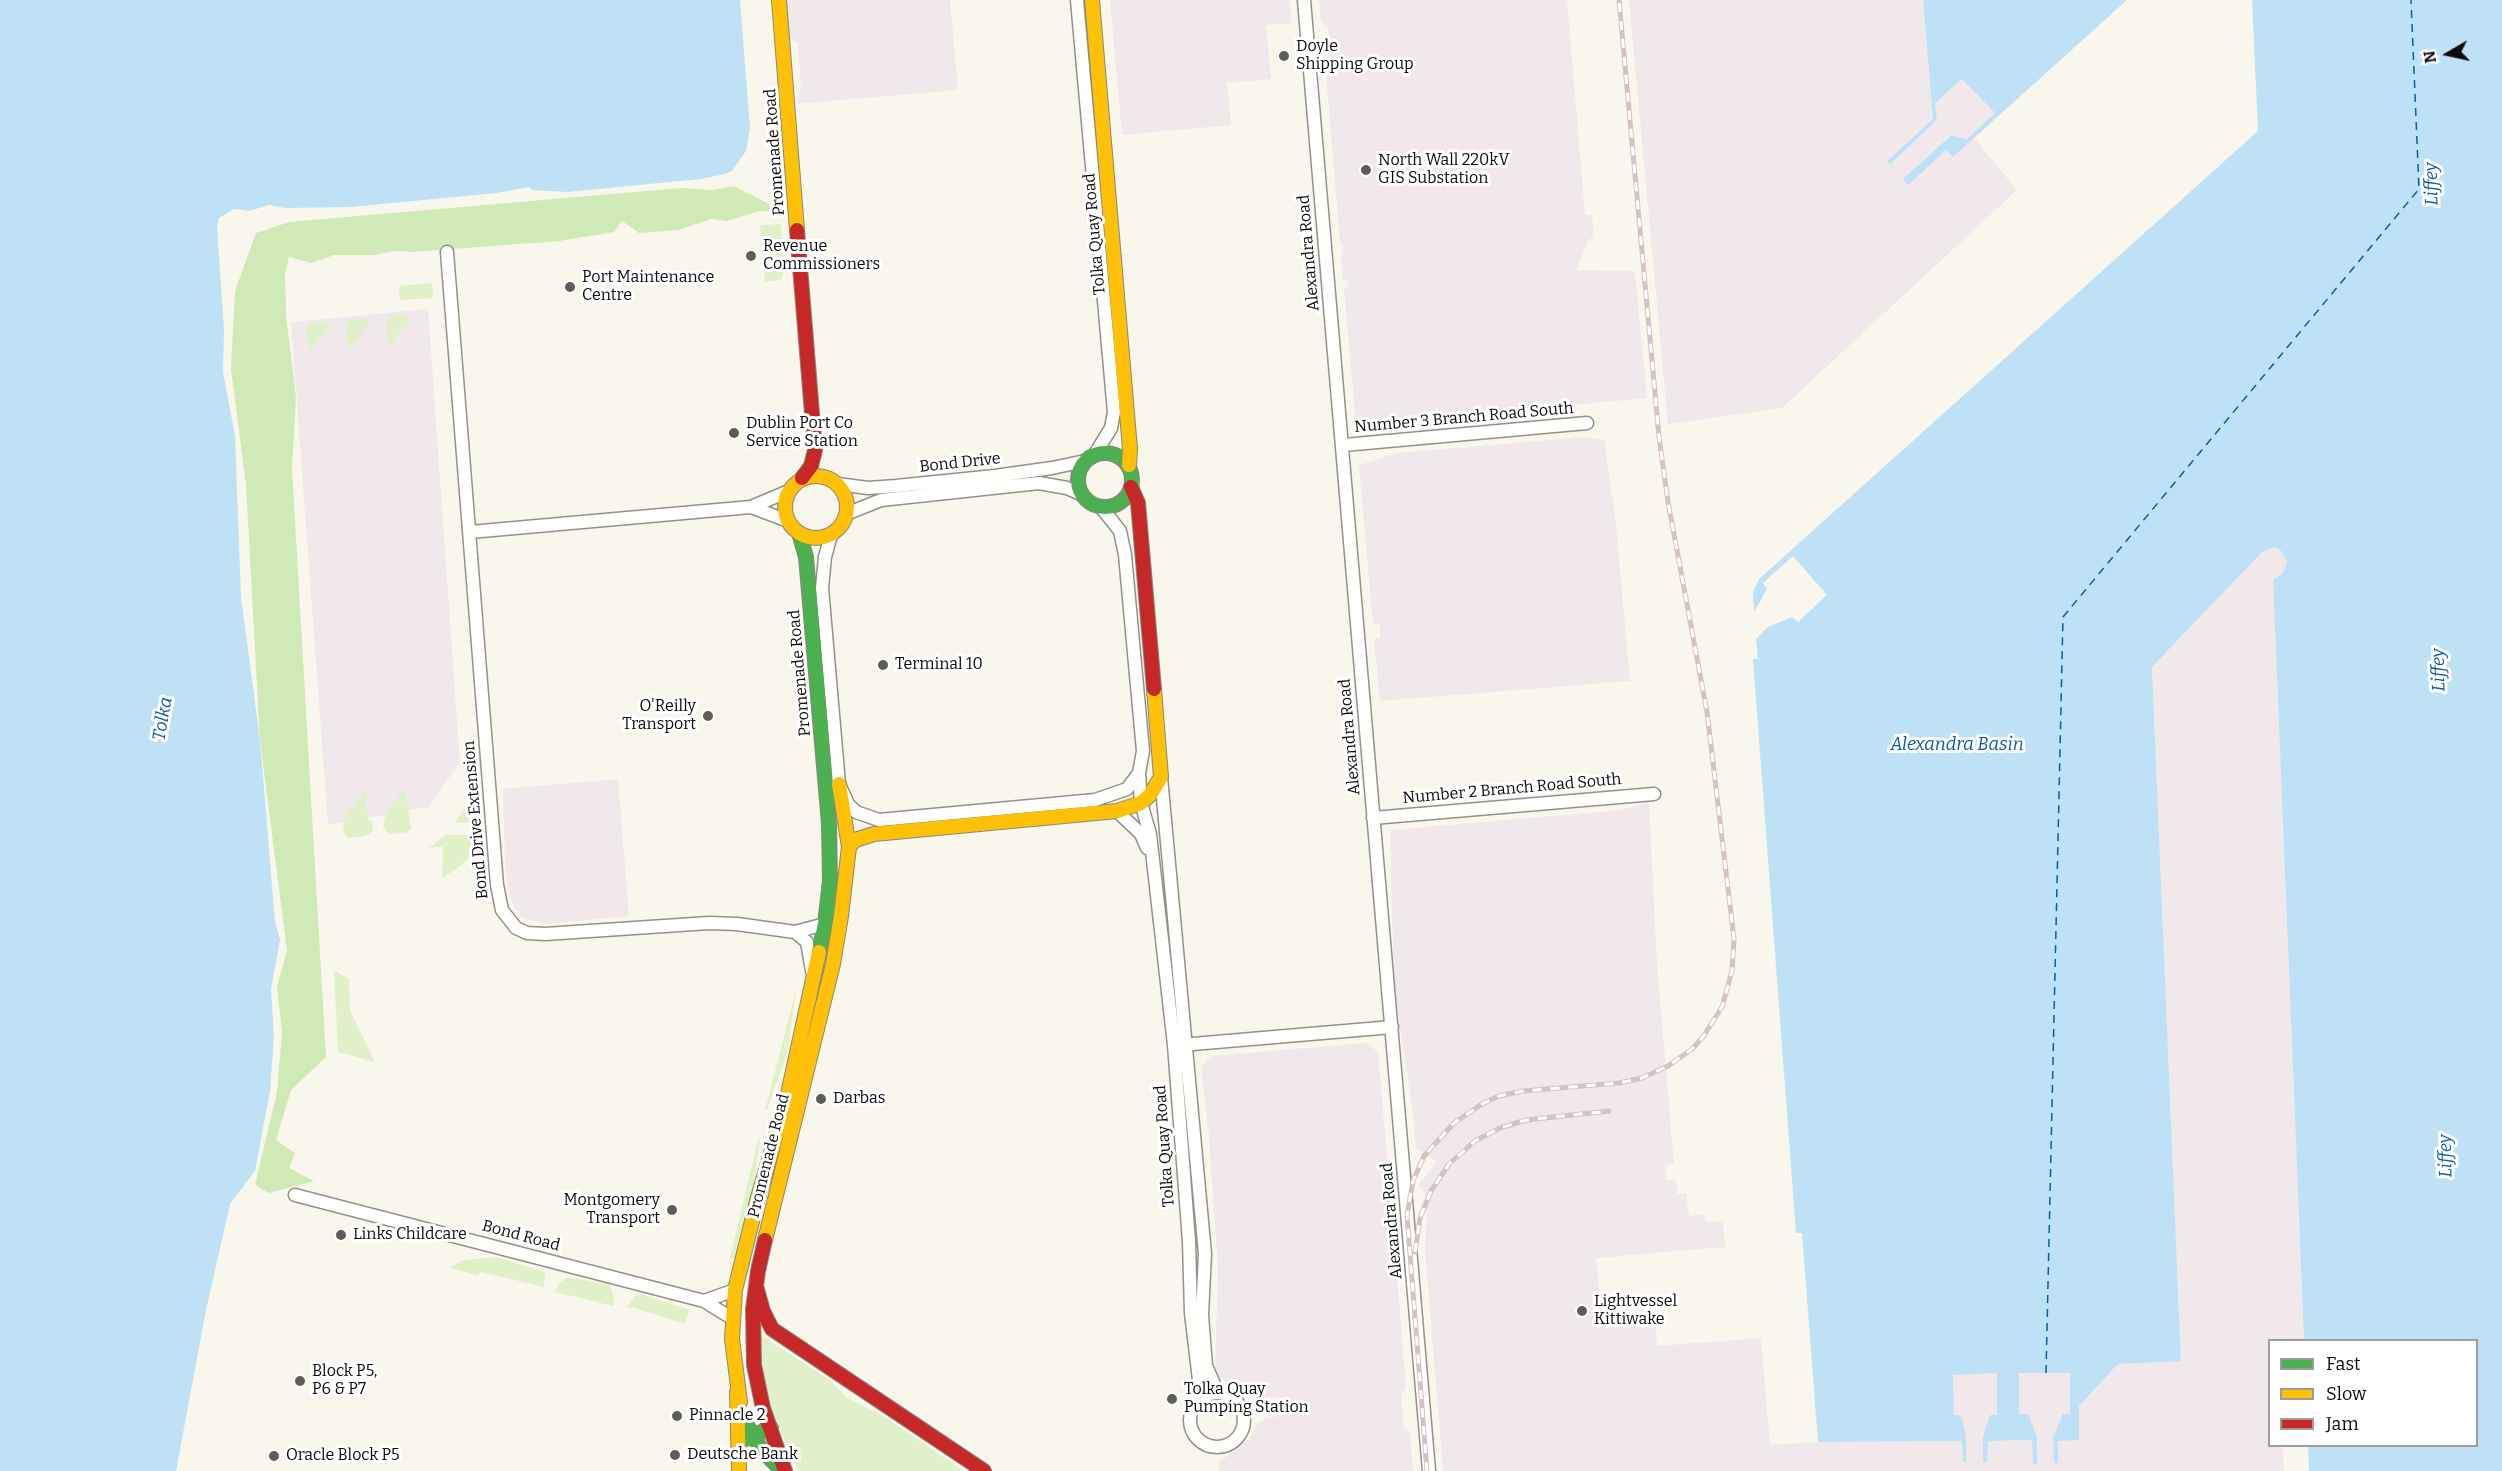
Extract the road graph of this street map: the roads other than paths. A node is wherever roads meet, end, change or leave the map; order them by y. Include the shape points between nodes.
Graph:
1 (779, 0) edge
2 (1077, 0) edge
3 (1092, 0) edge
4 (1304, 0) edge
5 (447, 252) dead end
6 (1587, 423) dead end
7 (1344, 445) junction
8 (1090, 457) junction
9 (1128, 465) junction
10 (802, 478) junction
11 (838, 484) junction
12 (1131, 487) junction
13 (789, 491) junction
14 (1081, 494) junction
15 (751, 507) junction
16 (1101, 507) junction
17 (846, 514) junction
18 (788, 521) junction
19 (470, 531) junction
20 (799, 533) junction
21 (831, 535) junction
22 (1139, 773) junction
23 (1161, 777) junction
24 (839, 784) junction
25 (1654, 794) dead end
26 (1141, 803) junction
27 (1117, 812) junction
28 (1373, 818) junction
29 (849, 847) junction
30 (1151, 857) junction
31 (1171, 884) junction
32 (1154, 885) junction
33 (825, 924) junction
34 (795, 932) junction
35 (813, 978) junction
36 (1392, 1027) junction
37 (1180, 1045) junction
38 (295, 1195) dead end
39 (756, 1286) junction
40 (735, 1290) junction
41 (704, 1301) junction
42 (732, 1319) junction
43 (1218, 1393) junction
44 (1195, 1405) junction
45 (771, 1428) junction
46 (746, 1438) junction
47 (739, 1471) edge
48 (783, 1471) edge
49 (984, 1471) edge
50 (1429, 1471) edge

1 - 10 main road, Promenade Road via 815,450 811,466
2 - 8 street, Tolka Quay Road via 1114,412 1112,428
3 - 9 main road, Tolka Quay Road via 1130,449
4 - 7 street, Alexandra Road
5 - 19 street, Bond Drive Extension
6 - 7 street, Number 3 Branch Road South
7 - 28 street, Alexandra Road
8 - 9 main road via 1111,453
8 - 11 street, Bond Drive via 1005,475 868,488
8 - 14 main road via 1078,473
9 - 12 main road
10 - 11 main road via 820,476
10 - 13 main road
11 - 17 main road via 846,501
12 - 16 main road via 1123,500
12 - 23 main road, Tolka Quay Road via 1138,503
13 - 15 street
13 - 18 main road via 785,505
14 - 16 main road
14 - 17 street, Bond Drive via 1039,483 880,500
15 - 18 street
15 - 19 street
16 - 22 street, Tolka Quay Road via 1124,541 1143,751
17 - 21 main road
18 - 20 main road
19 - 34 street, Bond Drive Extension via 497,885 506,918 527,933 545,934 709,923
20 - 21 main road via 818,538
20 - 33 main road, Promenade Road via 806,557 829,824 830,881
21 - 24 street, Promenade Road via 822,588
22 - 24 street via 1127,789 1095,800 879,820 856,812
22 - 26 street, Tolka Quay Road
23 - 26 main road
23 - 31 street, Tolka Quay Road
24 - 29 main road, Promenade Road
25 - 28 street, Number 2 Branch Road South
26 - 27 main road
26 - 30 street, Tolka Quay Road via 1150,834
27 - 29 main road via 874,834 855,840
27 - 30 street via 1141,834
28 - 36 street, Alexandra Road
29 - 39 main road, Promenade Road via 833,964
30 - 32 street, Tolka Quay Road
31 - 32 street
31 - 37 street, Tolka Quay Road
32 - 37 street, Tolka Quay Road
33 - 34 street, Bond Drive Extension
33 - 35 main road, Promenade Road
34 - 35 street via 807,942
35 - 40 main road, Promenade Road via 788,1094
36 - 37 street
36 - 50 street, Alexandra Road
37 - 43 street, Tolka Quay Road via 1205,1254 1202,1315 1206,1366
37 - 44 street, Tolka Quay Road via 1191,1313 1199,1380
38 - 41 street, Bond Road
39 - 45 main road, Promenade Road via 754,1365
39 - 49 main road via 772,1329
40 - 41 street
40 - 42 main road, Promenade Road
41 - 42 street, Bond Road
42 - 46 main road, Promenade Road via 737,1392
43 - 44 street via 1203,1396
43 - 44 street via 1231,1396 1243,1412 1242,1430 1230,1444 1210,1446 1196,1437 1190,1419
45 - 46 main road
45 - 48 main road, Promenade Road
46 - 47 main road, Promenade Road
46 - 48 main road, Promenade Road

